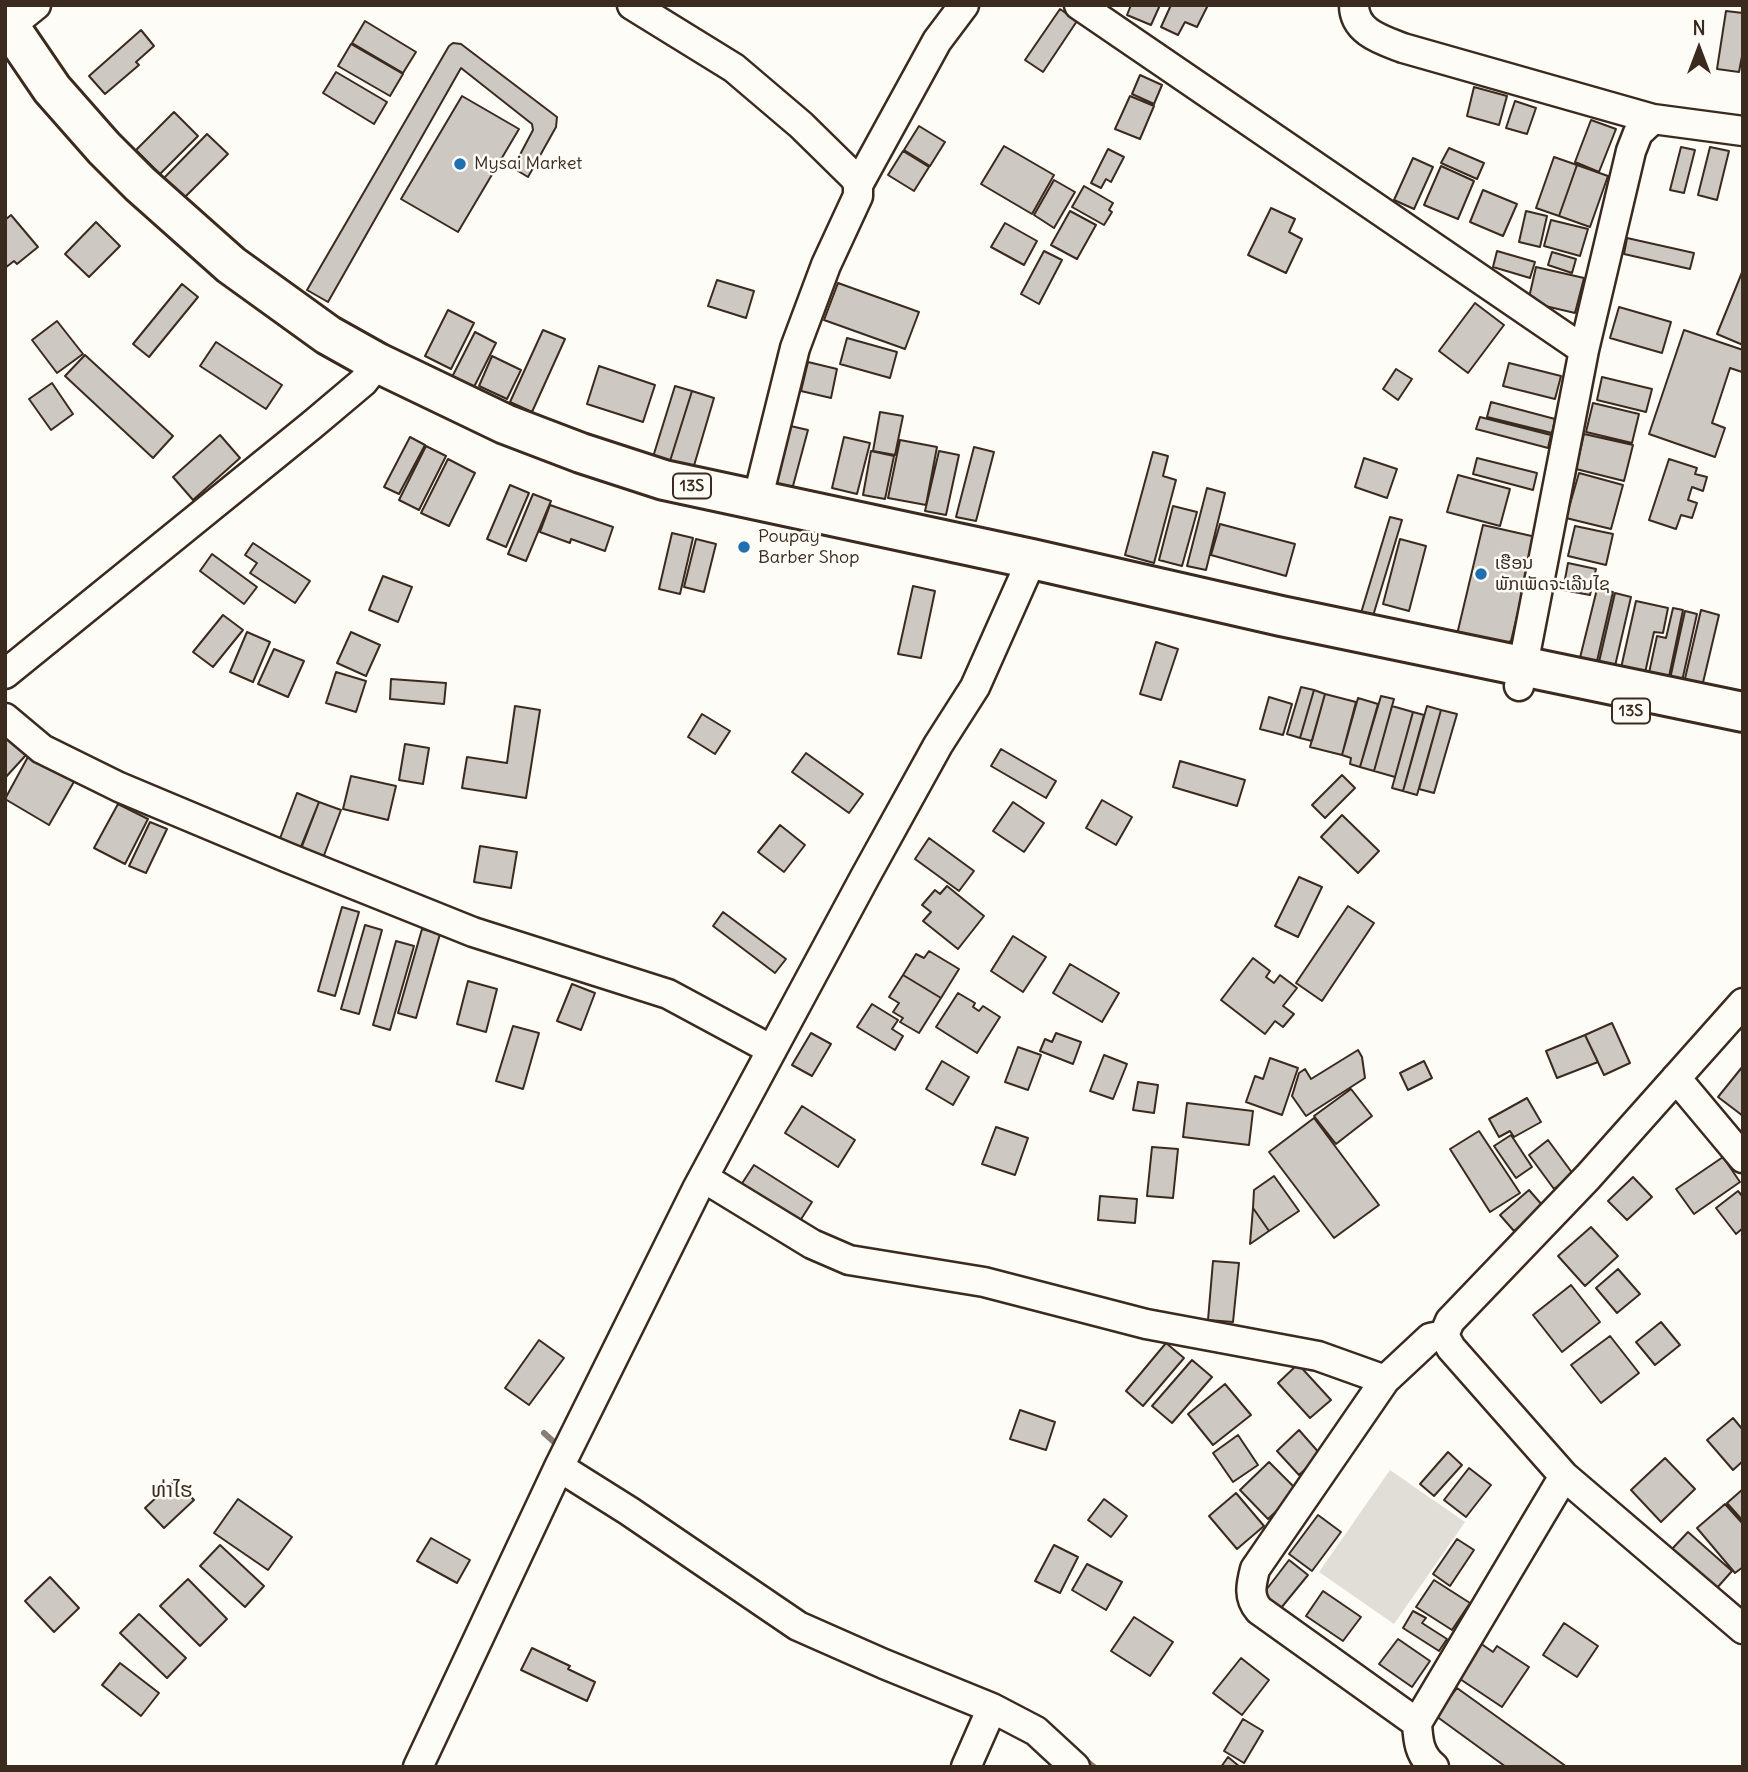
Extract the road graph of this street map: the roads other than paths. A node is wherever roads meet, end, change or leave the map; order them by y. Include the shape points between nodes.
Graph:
1 (632, 5) edge
2 (964, 5) edge
3 (1079, 5) edge
4 (1354, 5) edge
5 (12, 28) edge
6 (1653, 119) junction
7 (1743, 131) edge
8 (858, 185) junction
9 (1584, 350) junction
10 (371, 373) junction
11 (757, 501) junction
12 (1027, 571) junction
13 (5, 674) edge
14 (1520, 675) junction
15 (1743, 712) edge
16 (5, 718) edge
17 (1743, 736) edge
18 (1743, 1003) edge
19 (772, 1051) junction
20 (1676, 1078) junction
21 (1743, 1158) edge
22 (704, 1178) junction
23 (1444, 1335) junction
24 (1385, 1380) junction
25 (559, 1467) junction
26 (1564, 1476) junction
27 (1743, 1629) edge
28 (992, 1708) junction
29 (1417, 1723) junction
30 (1426, 1765) edge
31 (418, 1767) edge
32 (966, 1767) edge
33 (1075, 1767) edge

1 - 8 street via 734,68 801,125
2 - 8 street via 937,41
3 - 9 street
4 - 6 street via 1355,19 1377,38
5 - 10 highway, 13S via 39,108 84,158 219,287 309,352
6 - 7 street
6 - 9 street via 1638,133 1631,151
8 - 11 street via 858,196 826,264 795,348
9 - 14 street
10 - 11 highway, 13S via 581,453 664,480
10 - 12 highway, 13S via 493,445 570,472 713,512
10 - 13 street
11 - 12 highway, 13S
12 - 14 highway, 13S via 1276,640
12 - 19 street via 975,687 938,745
14 - 15 highway, 13S
14 - 17 highway, 13S
16 - 19 street via 42,749 119,787 473,932 668,994
18 - 20 street
19 - 22 street
20 - 21 street
20 - 23 street via 1450,1321
22 - 24 street via 812,1244 849,1260 984,1282 1146,1324 1318,1356
22 - 25 street
23 - 24 street via 1430,1338
23 - 26 street
24 - 29 street via 1255,1569 1250,1591 1259,1610
25 - 28 street via 798,1626
25 - 31 street
26 - 27 street
26 - 29 street
28 - 32 street
28 - 33 street via 1036,1731
29 - 30 street

